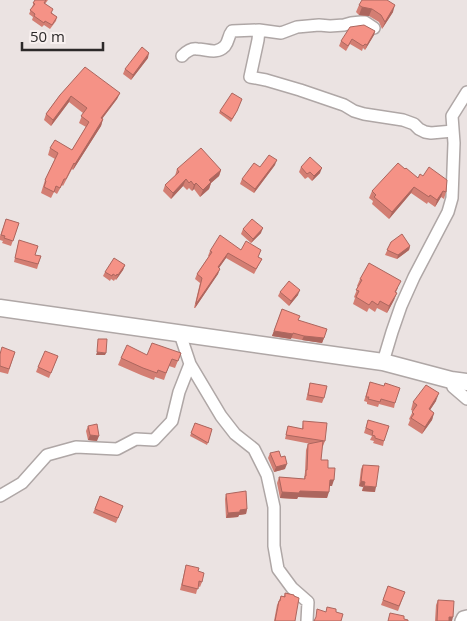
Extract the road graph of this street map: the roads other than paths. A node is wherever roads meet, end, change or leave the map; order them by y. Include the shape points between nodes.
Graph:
1 (374, 28) edge
2 (259, 30) junction
3 (182, 56) dead end
4 (467, 92) edge
5 (453, 131) junction
6 (0, 308) edge
7 (180, 334) junction
8 (383, 362) junction
9 (190, 364) junction
10 (459, 381) edge
11 (467, 399) edge
12 (0, 496) edge
13 (467, 616) edge
14 (307, 621) edge
15 (461, 621) edge

1 - 2 street via 361,22 297,27 281,33
2 - 3 street via 232,31 223,47 213,51 194,49
2 - 5 street via 250,77 300,90 364,114 403,120 425,132
4 - 5 street via 452,116
5 - 8 street via 452,198 448,212 401,306
6 - 7 street
7 - 8 street
7 - 9 street
8 - 10 street
9 - 12 street via 172,421 154,440 136,439 117,449 76,447 47,455 22,483
9 - 14 street via 221,416 235,434 254,449 267,475 274,507 274,546 278,569 308,602
10 - 11 street via 453,387
13 - 15 street

